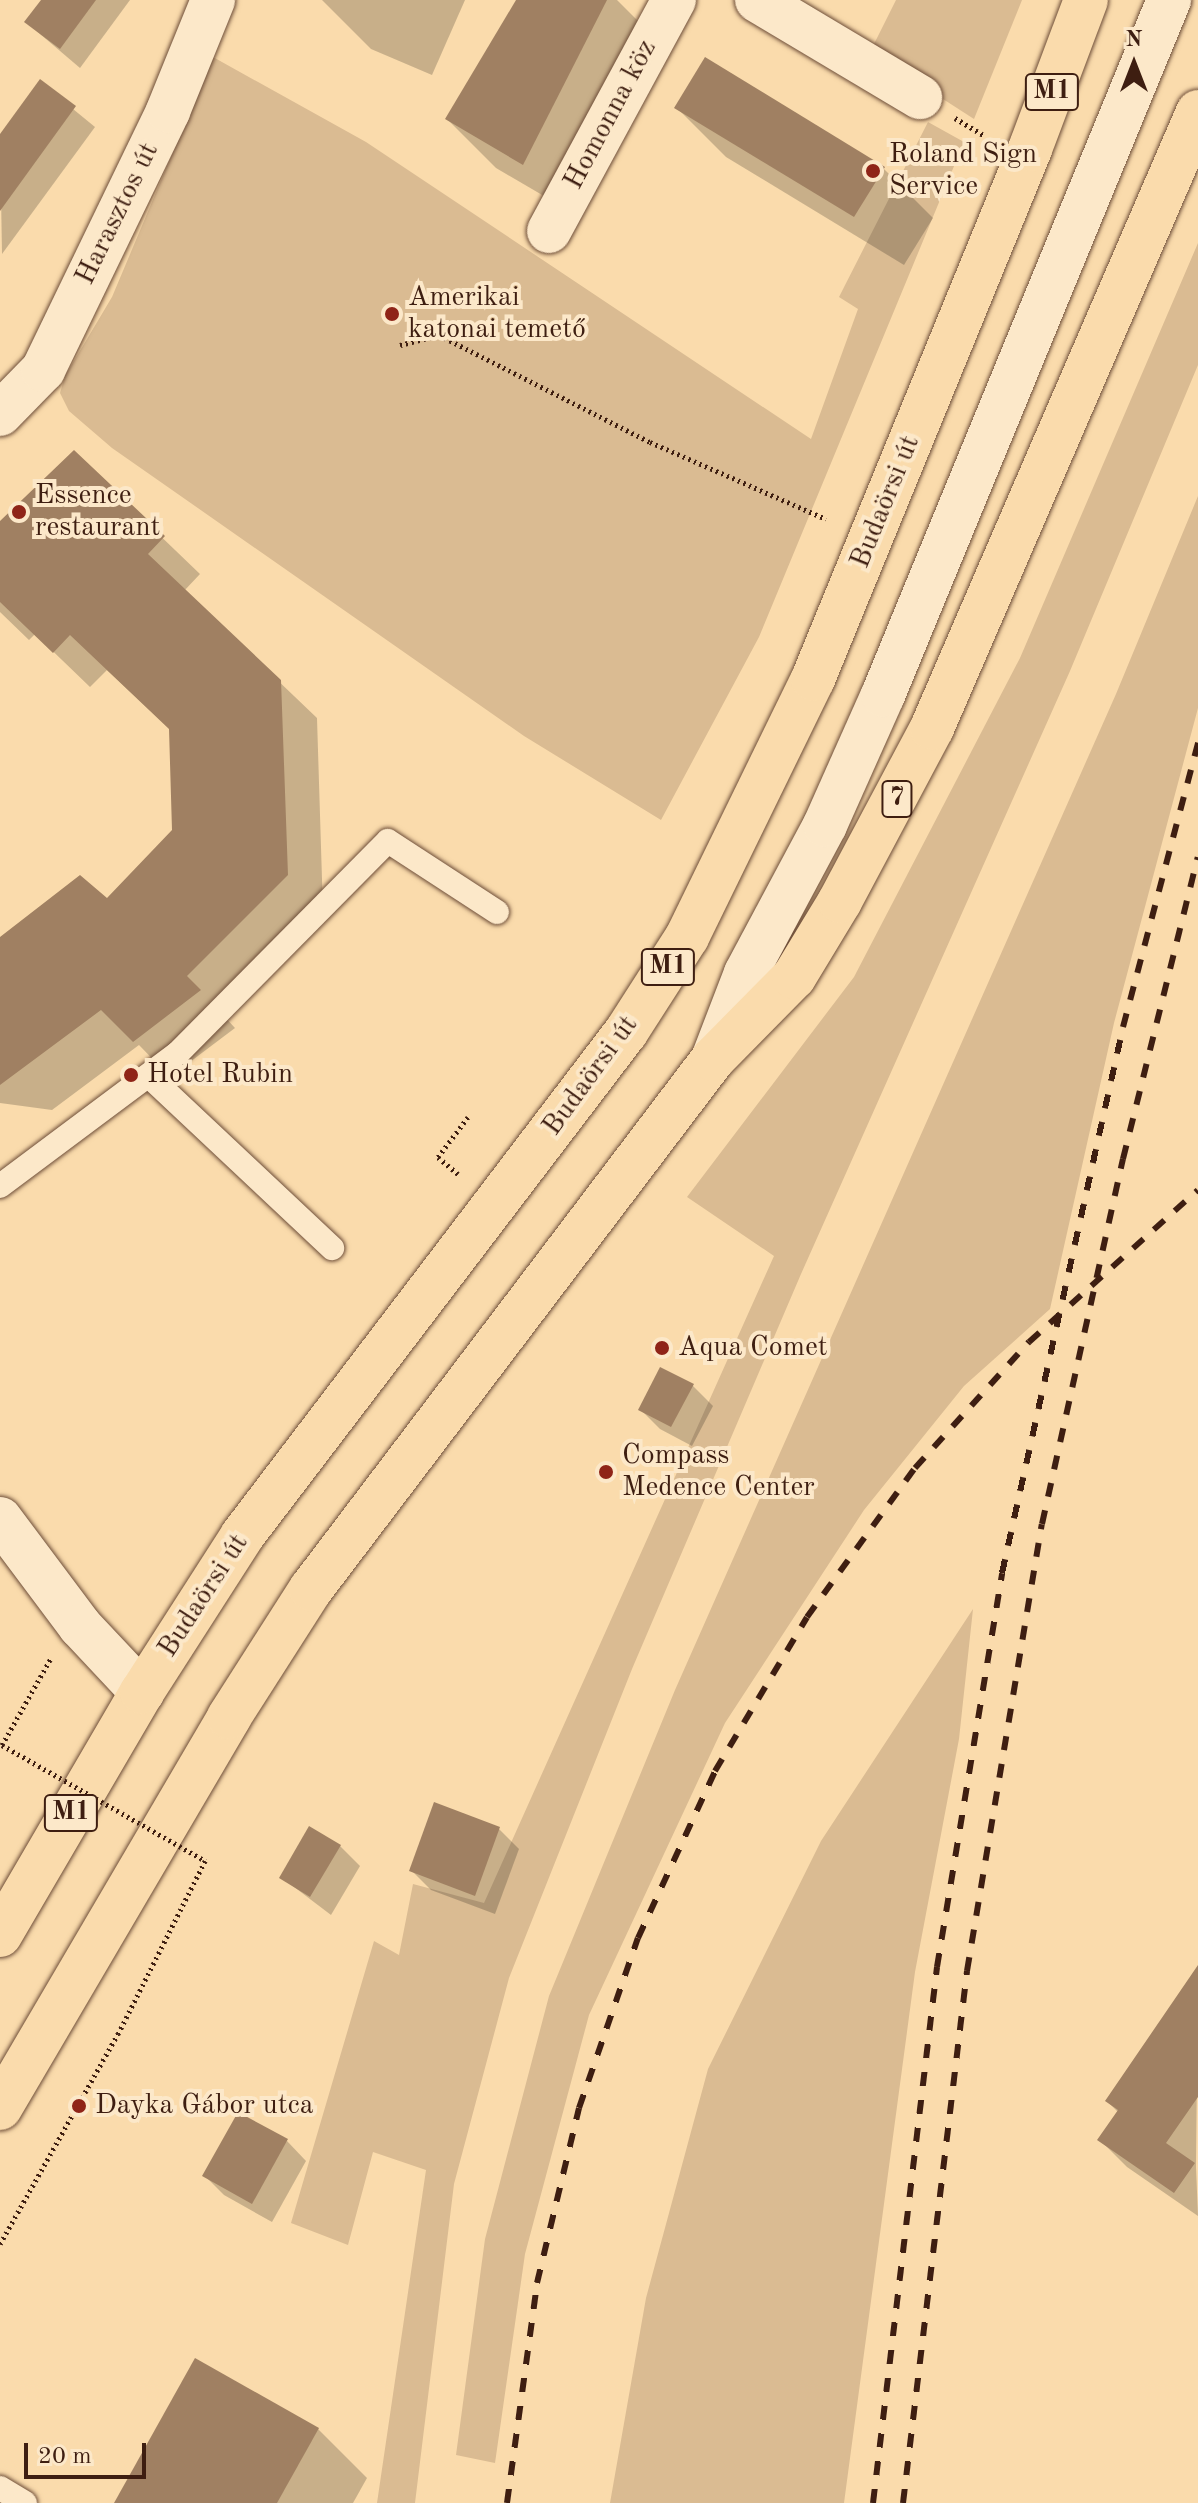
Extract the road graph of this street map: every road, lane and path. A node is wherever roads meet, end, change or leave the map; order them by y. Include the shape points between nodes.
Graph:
1 (213, 0) edge
2 (674, 0) edge
3 (757, 0) edge
4 (1169, 0) edge
5 (1084, 12) edge
6 (920, 97) dead end
7 (1198, 112) edge
8 (549, 231) dead end
9 (400, 345) dead end
10 (0, 414) edge
11 (826, 519) dead end
12 (497, 912) dead end
13 (713, 1059) junction
14 (150, 1077) junction
15 (468, 1117) dead end
16 (458, 1174) dead end
17 (0, 1186) edge
18 (332, 1248) dead end
19 (0, 1519) edge
20 (54, 1654) dead end
21 (142, 1692) junction
22 (0, 1935) edge
23 (0, 2108) edge
24 (0, 2244) edge
25 (0, 2488) edge
26 (25, 2503) edge

1 - 10 street, Harasztos út via 168,111 43,370
2 - 8 street, Homonna köz
3 - 6 street
4 - 13 street via 883,695 825,825 746,973
5 - 21 main road, Budaörsi út / M1 via 813,679 687,937 626,1032 268,1499
7 - 13 main road, 7 via 932,728 876,840 794,977
9 - 11 path via 439,335 650,442
12 - 14 lane via 388,841
13 - 23 main road via 311,1589 229,1717
14 - 17 lane
14 - 18 lane
15 - 16 path via 438,1157
19 - 21 street via 80,1626
20 - 24 path, bridge via 2,1745 205,1861 118,2034
21 - 22 main road, Budaörsi út / M1
25 - 26 lane

